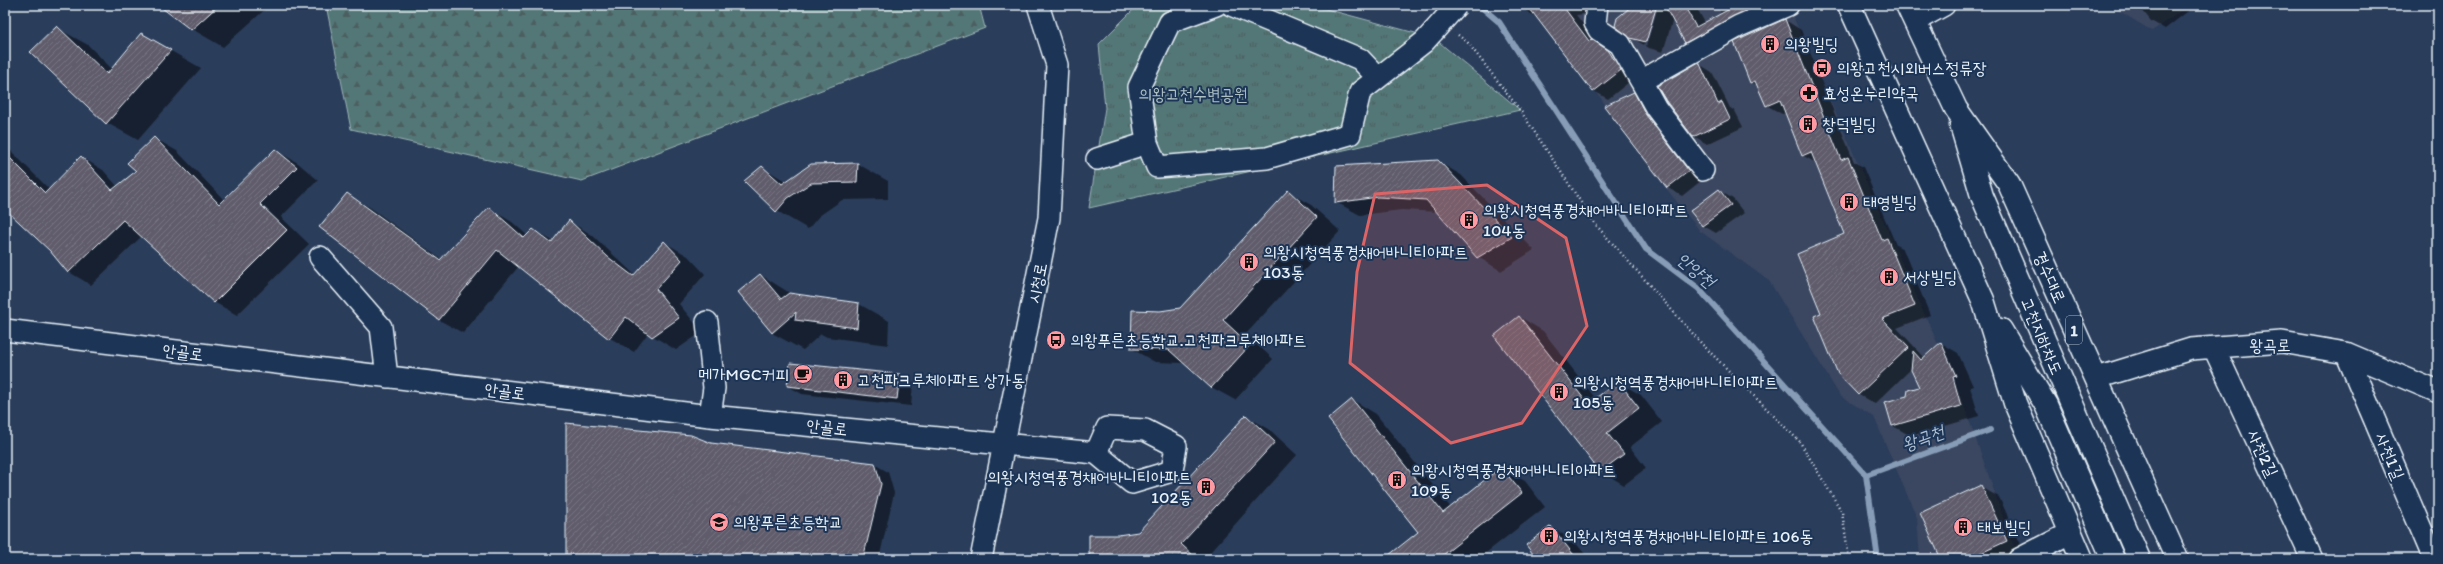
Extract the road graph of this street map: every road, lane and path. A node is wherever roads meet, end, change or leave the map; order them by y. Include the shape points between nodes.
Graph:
1 (1038, 5) edge
2 (1216, 5) edge
3 (1231, 5) edge
4 (1457, 5) edge
5 (1597, 5) edge
6 (1788, 5) edge
7 (1849, 5) edge
8 (1944, 5) edge
9 (1911, 13) edge
10 (1468, 43) dead end
11 (1378, 78) junction
12 (1641, 81) junction
13 (1956, 109) junction
14 (1146, 143) junction
15 (1096, 159) dead end
16 (1703, 170) dead end
17 (320, 256) dead end
18 (1983, 300) junction
19 (707, 322) dead end
20 (5, 330) edge
21 (2214, 348) junction
22 (2346, 353) junction
23 (387, 377) junction
24 (2097, 378) junction
25 (2438, 392) edge
26 (710, 416) junction
27 (1006, 445) junction
28 (1096, 453) dead end
29 (2070, 533) junction
30 (2434, 554) edge
31 (982, 559) edge
32 (1850, 559) edge
33 (2019, 559) edge
34 (2082, 559) edge
35 (2113, 559) edge
36 (2138, 559) edge
37 (2177, 559) edge
38 (2312, 559) edge

1 - 27 street, 시청로 via 1057,65 1049,218
2 - 14 street via 1170,22 1139,87
3 - 11 street via 1360,59
4 - 11 street, bridge via 1424,42
5 - 12 street via 1595,23 1599,30 1620,44
6 - 12 street via 1739,26
7 - 18 main road
8 - 9 street
9 - 13 main road, 경수대로 / 1
10 - 32 path via 1520,110 1596,225 1702,344 1800,442 1842,512
11 - 14 street via 1360,92 1350,134 1267,158 1157,167
12 - 16 street via 1656,108
13 - 24 main road, 경수대로 / 1 via 2009,184
13 - 36 main road, 고천지하차도 / 1 via 1982,196
14 - 15 street
17 - 23 street via 381,327
18 - 29 main road via 2015,403
18 - 35 main road, 고천지하차도 via 2046,405
19 - 26 street via 714,388
20 - 23 street, 안골로
21 - 22 street, 왕곡로 via 2282,342
21 - 24 street, 왕곡로 via 2191,349
21 - 38 street, 사천2길
22 - 25 street, 왕곡로
22 - 30 street, 사천1길
23 - 26 street, 안골로
24 - 37 main road, 경수대로 / 1
26 - 27 street, 안골로
27 - 28 street, 안골로
27 - 31 street, 시청로
29 - 33 street
29 - 34 main road

